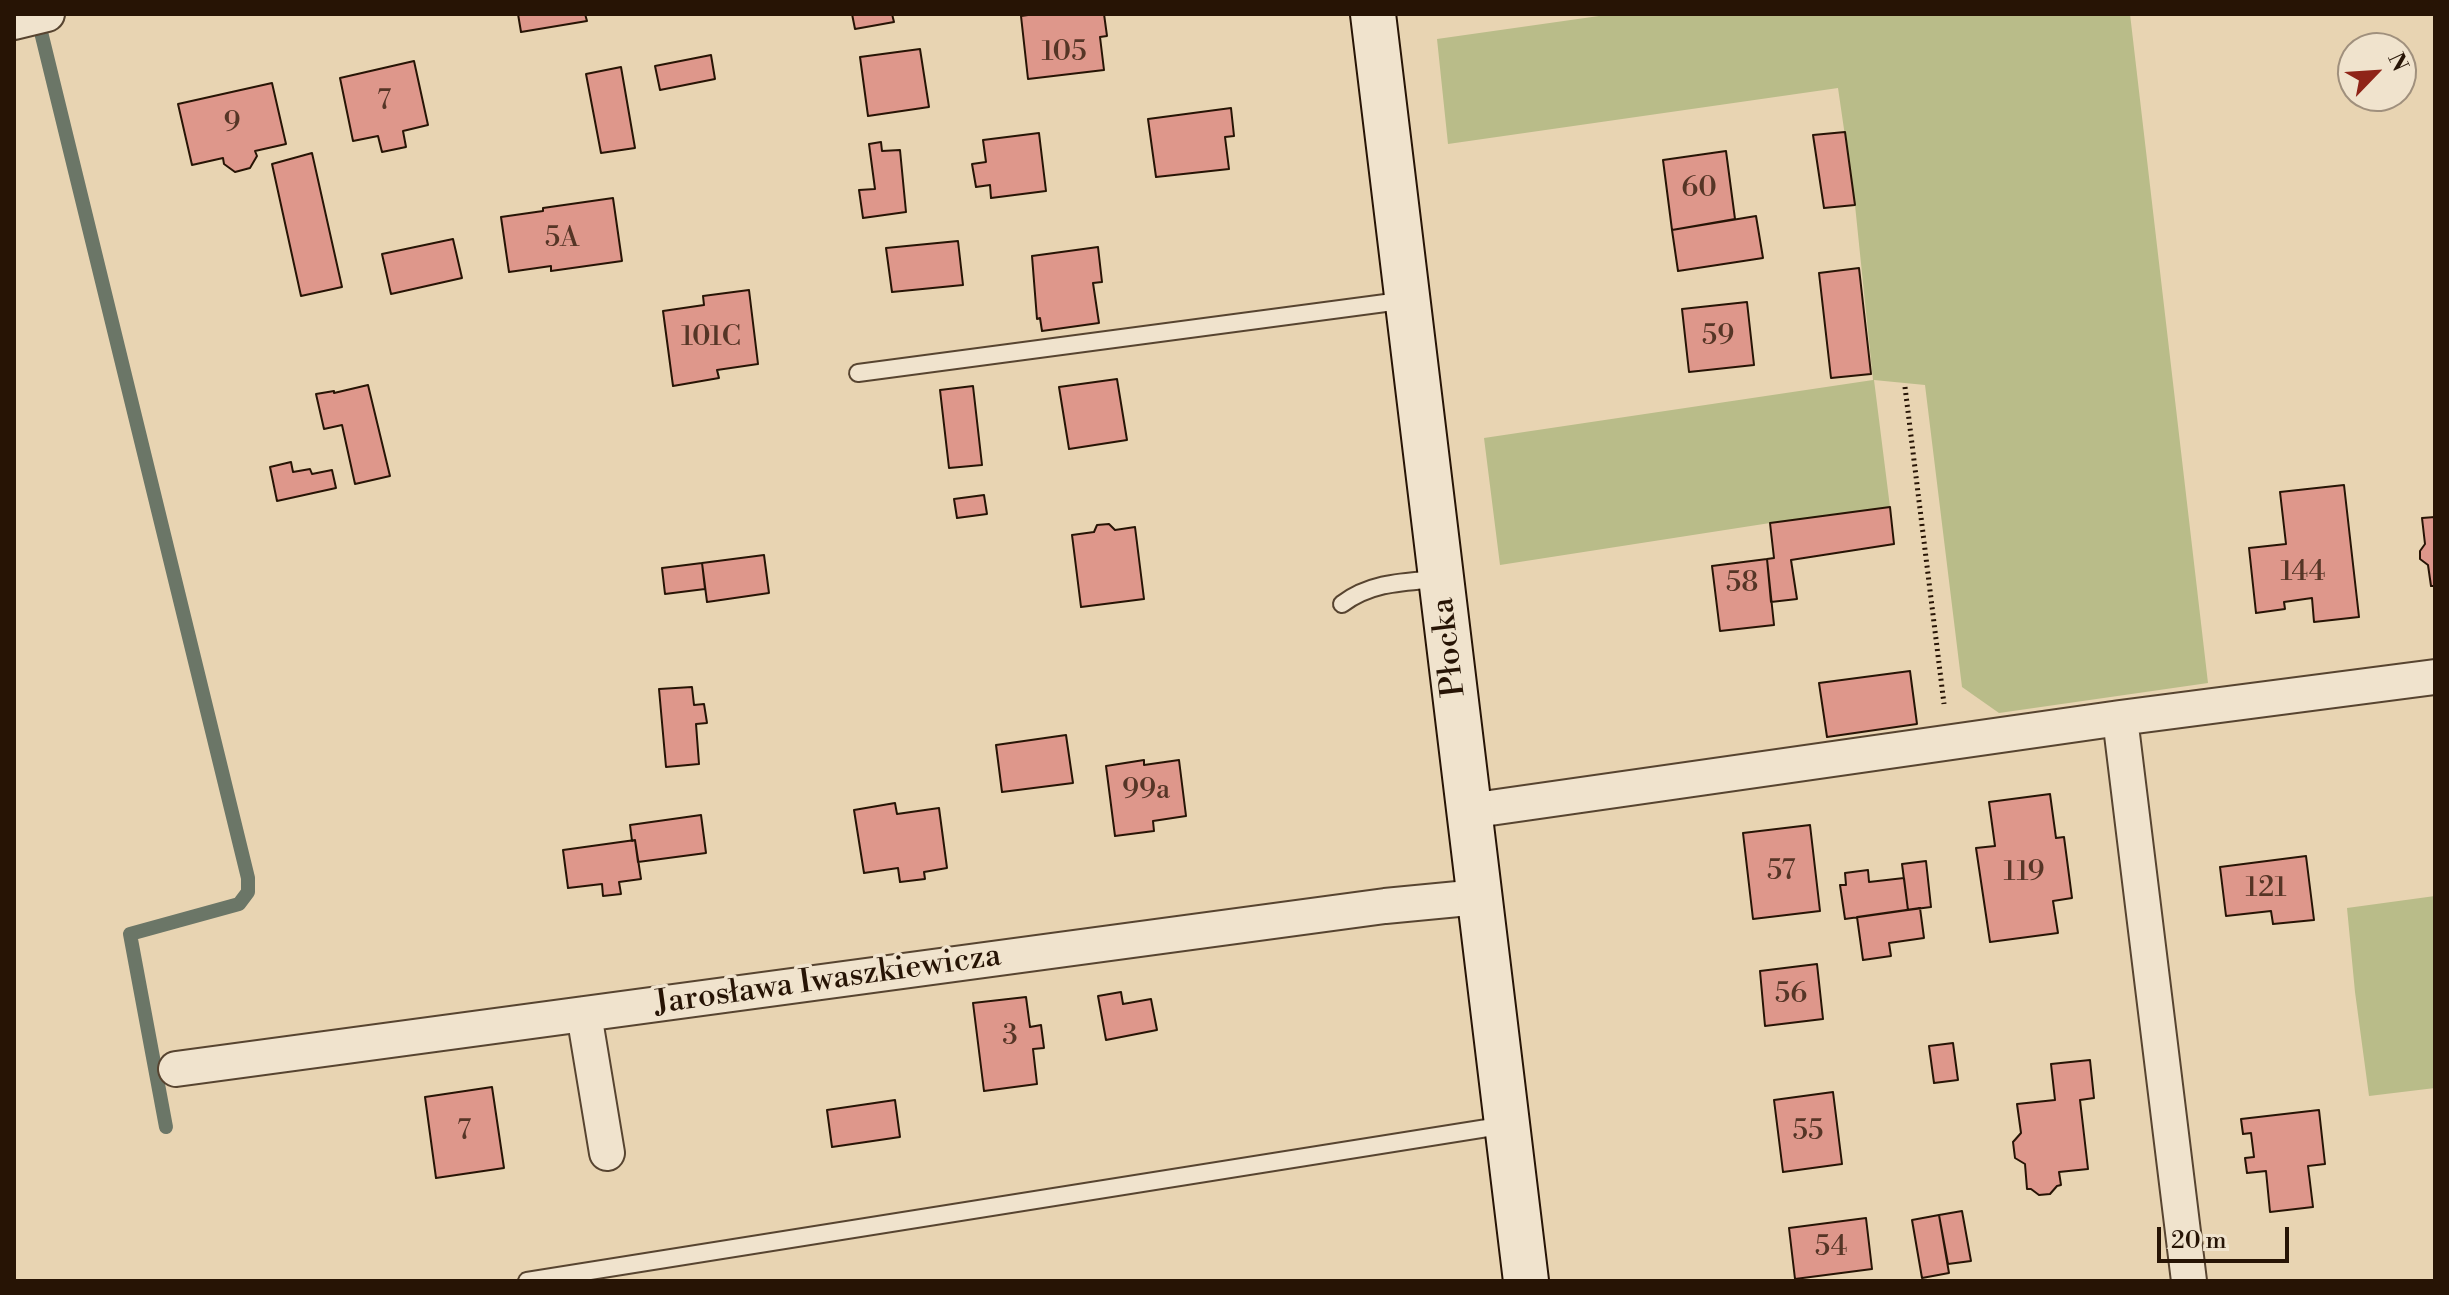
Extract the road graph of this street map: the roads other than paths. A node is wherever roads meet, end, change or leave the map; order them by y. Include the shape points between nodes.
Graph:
1 (47, 14) edge
2 (1373, 14) edge
3 (14, 22) edge
4 (1408, 300) junction
5 (858, 373) dead end
6 (1441, 578) junction
7 (1342, 604) dead end
8 (2435, 677) edge
9 (2120, 718) junction
10 (1469, 811) junction
11 (1479, 897) junction
12 (584, 1014) junction
13 (176, 1069) dead end
14 (1507, 1125) junction
15 (607, 1153) dead end
16 (527, 1281) edge
17 (1526, 1281) edge
18 (2189, 1281) edge

1 - 3 street
2 - 4 street, Płocka
4 - 5 lane
4 - 6 street, Płocka
6 - 7 lane via 1379,585
6 - 10 street, Płocka
8 - 9 street
9 - 10 street
9 - 18 street
10 - 11 street, Płocka
11 - 12 street, Jarosława Iwaszkiewicza
11 - 14 street, Płocka
12 - 13 street, Jarosława Iwaszkiewicza
12 - 15 street
14 - 16 lane
14 - 17 street, Płocka

